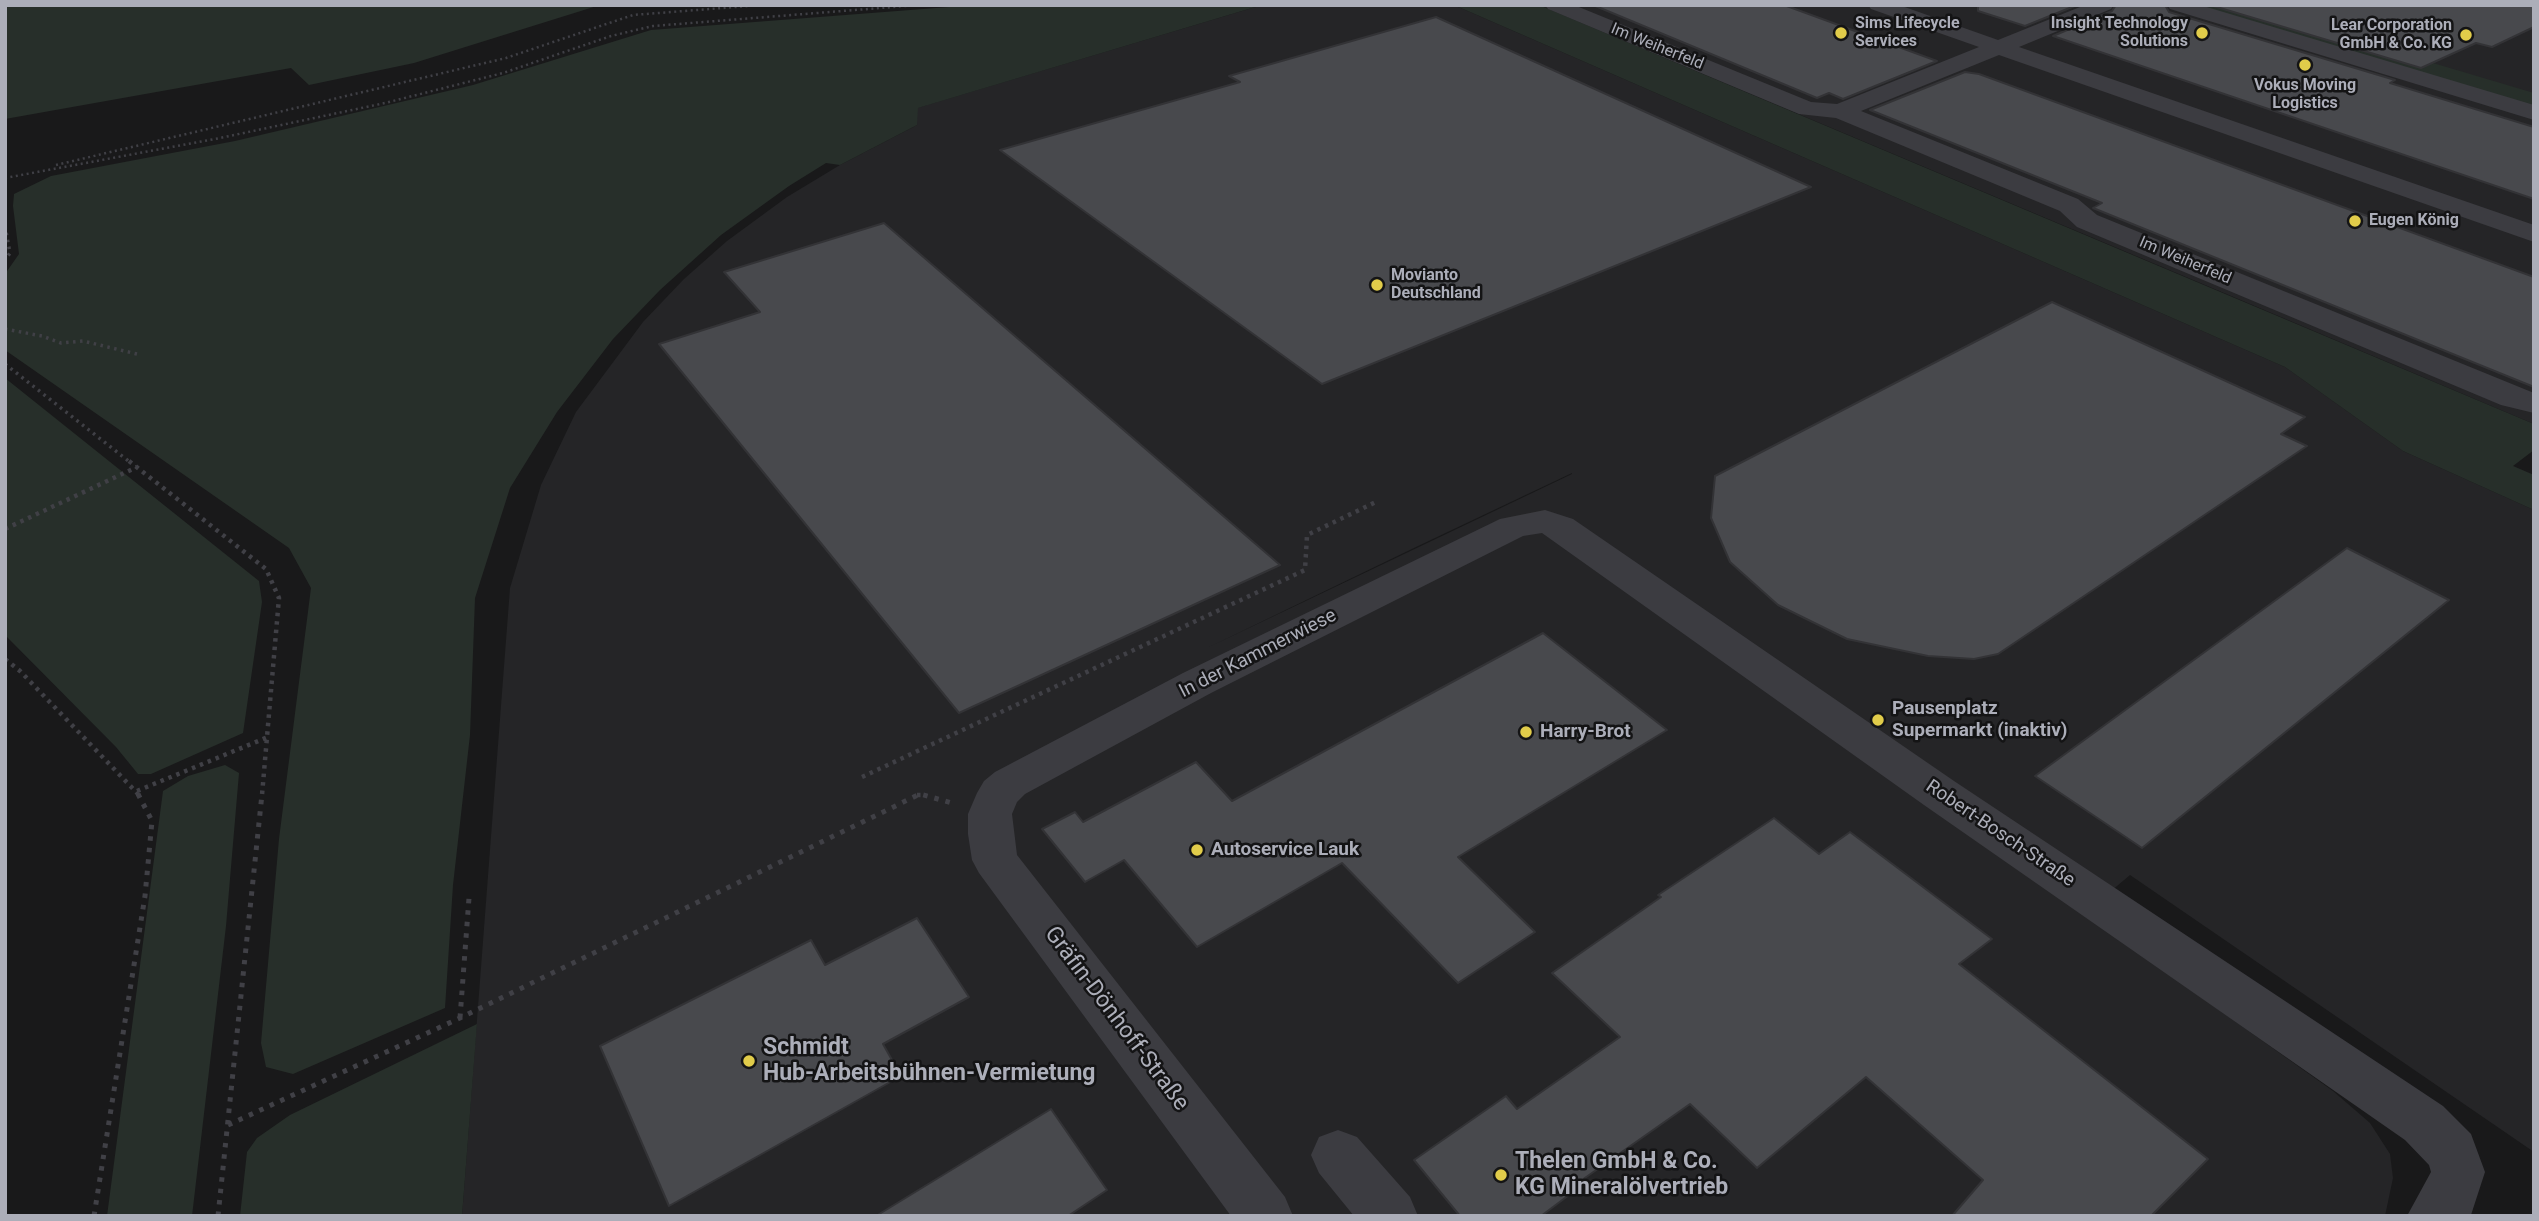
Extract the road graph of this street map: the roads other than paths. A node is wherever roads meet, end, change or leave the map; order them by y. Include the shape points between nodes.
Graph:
1 (1555, 5) edge
2 (1878, 5) edge
3 (2104, 5) edge
4 (2177, 5) edge
5 (2252, 5) edge
6 (2290, 17) dead end
7 (1997, 47) junction
8 (1840, 111) junction
9 (2532, 111) edge
10 (2534, 234) edge
11 (2534, 403) edge
12 (1545, 521) joint
13 (990, 814) joint
14 (1338, 1155) dead end
15 (1265, 1216) edge
16 (1391, 1216) edge
17 (2435, 1216) edge

1 - 8 street, Im Weiherfeld via 1807,109
2 - 7 street
3 - 7 street, Im Weiherfeld
4 - 9 street
5 - 6 street
7 - 8 street, Im Weiherfeld
7 - 10 street
8 - 11 street, Im Weiherfeld via 2069,205 2087,220 2113,231 2512,398
12 - 13 street, In der Kammerwiese via 1513,527 1197,683 1010,783 999,793
12 - 17 street, Robert-Bosch-Straße via 1560,527 1939,793 2424,1123 2452,1152 2458,1172 2451,1196
13 - 15 street, Gräfin-Dönhoff-Straße via 995,860
14 - 16 street

